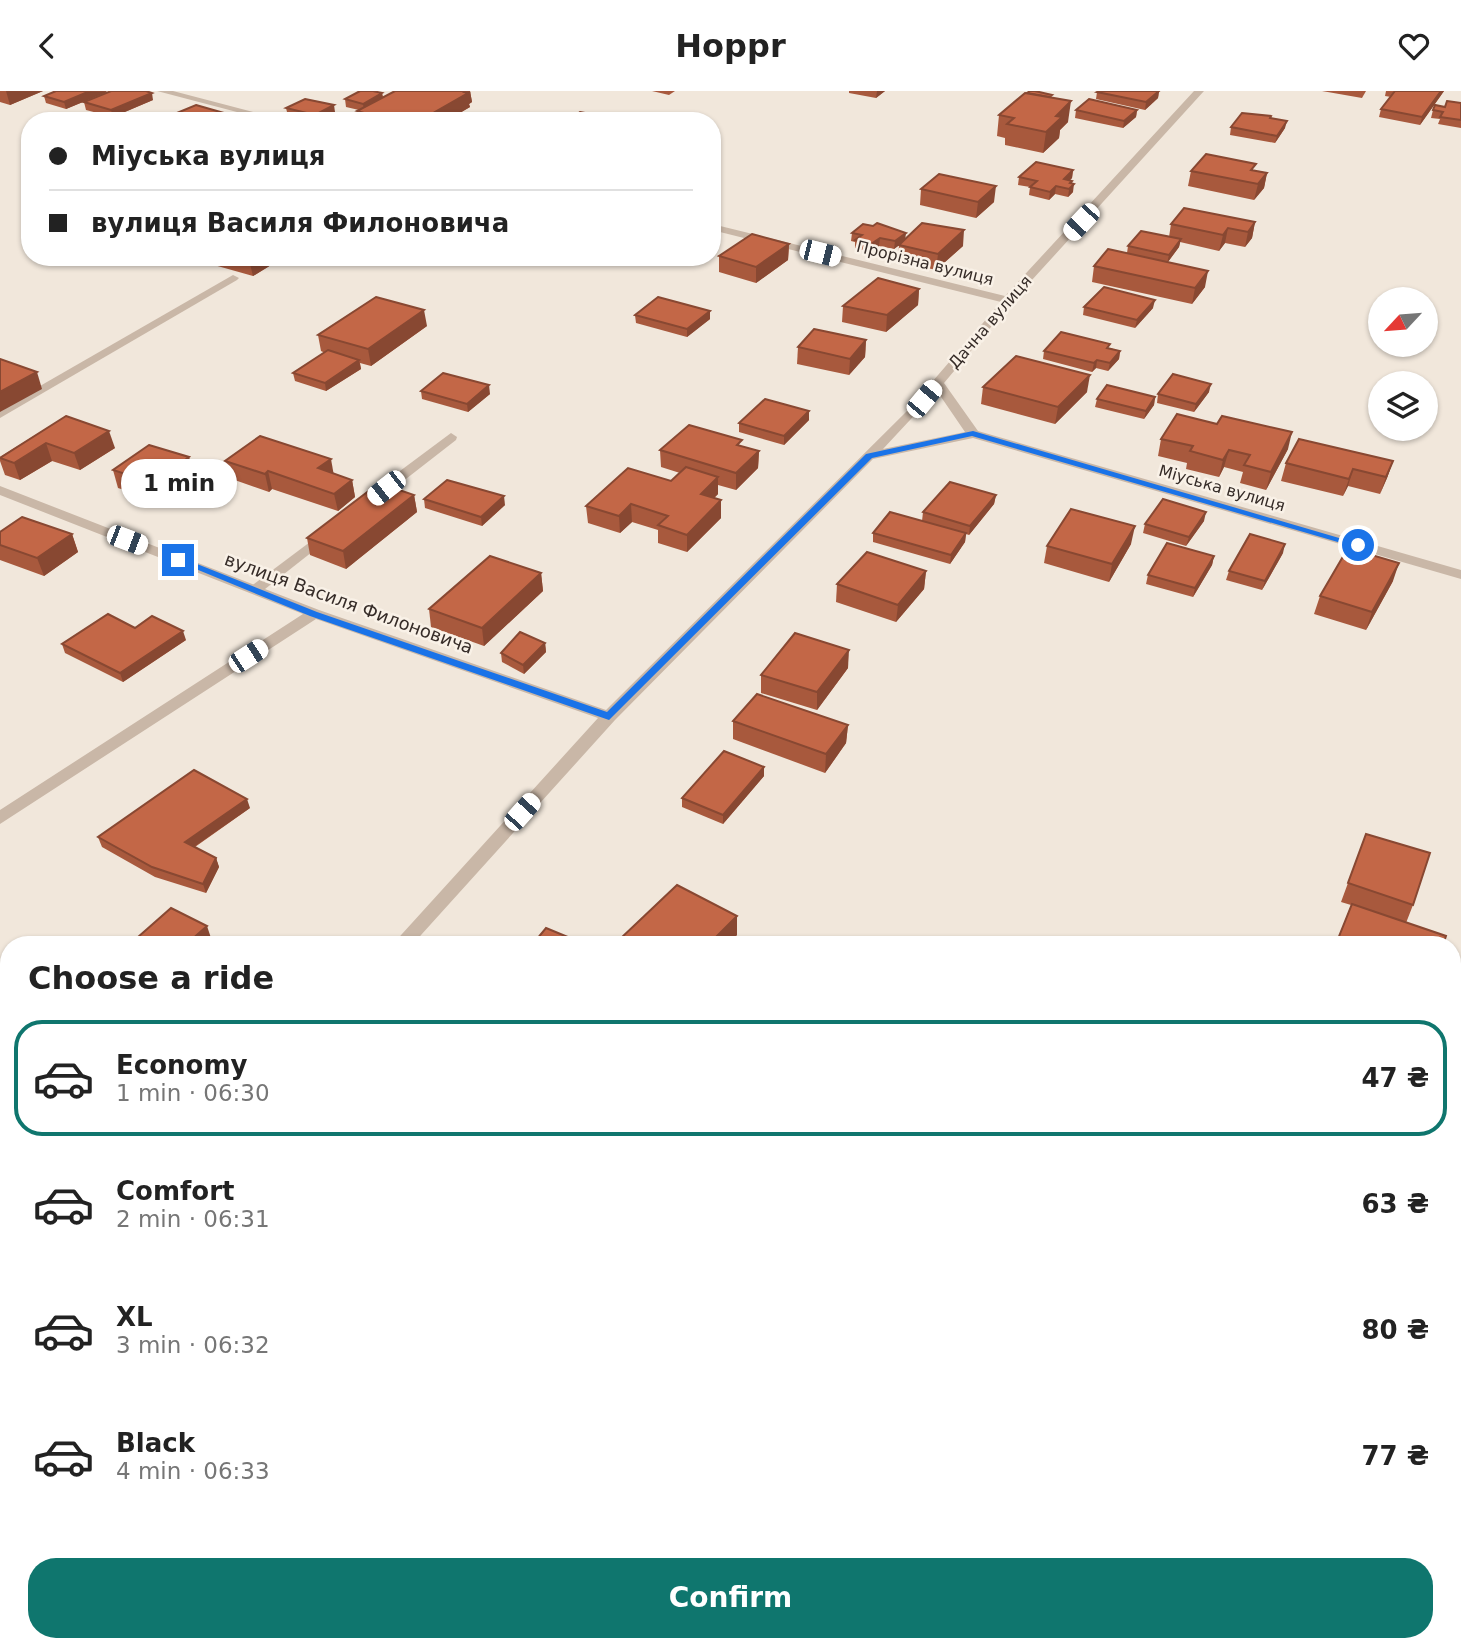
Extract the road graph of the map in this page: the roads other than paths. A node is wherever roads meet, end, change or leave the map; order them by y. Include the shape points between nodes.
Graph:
1 (162, 91) edge
2 (1199, 91) edge
3 (247, 112) edge
4 (721, 229) edge
5 (233, 278) dead end
6 (1008, 300) junction
7 (937, 383) junction
8 (0, 414) edge
9 (973, 434) junction
10 (451, 437) dead end
11 (869, 456) junction
12 (0, 490) edge
13 (364, 505) edge
14 (342, 522) edge
15 (1461, 575) edge
16 (255, 590) junction
17 (314, 614) junction
18 (609, 716) junction
19 (0, 818) edge
20 (409, 936) edge

1 - 3 street
2 - 6 street, Дачна вулиця
4 - 6 street, Прорізна вулиця
5 - 8 street
6 - 7 street, Дачна вулиця
7 - 9 street
7 - 11 street, Дачна вулиця
9 - 11 street, Міуська вулиця
9 - 15 street, Міуська вулиця
10 - 13 street
11 - 18 street, Дачна вулиця
12 - 16 street, вулиця Василя Филоновича
14 - 16 street
16 - 17 street, вулиця Василя Филоновича
17 - 18 street, вулиця Василя Филоновича
17 - 19 street
18 - 20 street, Дачна вулиця

